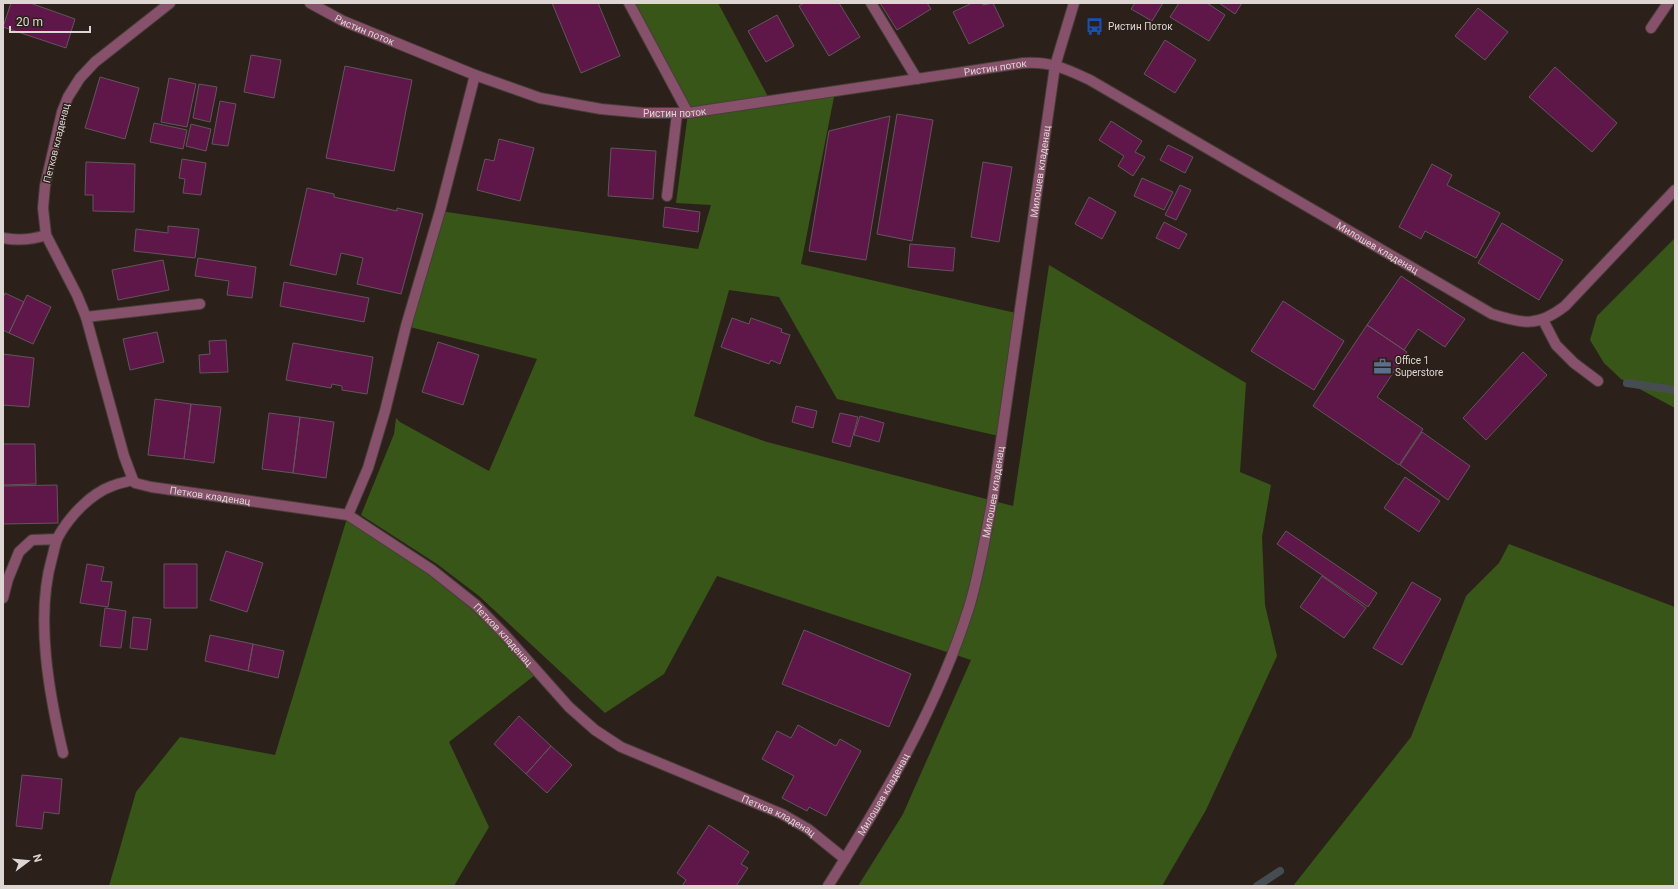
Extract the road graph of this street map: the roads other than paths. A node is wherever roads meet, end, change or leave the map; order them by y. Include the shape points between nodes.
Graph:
1 (170, 3) edge
2 (310, 3) edge
3 (629, 3) edge
4 (871, 3) edge
5 (1074, 3) edge
6 (1668, 3) edge
7 (1651, 28) dead end
8 (1055, 66) junction
9 (475, 75) junction
10 (918, 79) junction
11 (688, 113) junction
12 (677, 114) junction
13 (1675, 190) edge
14 (667, 196) dead end
15 (46, 235) junction
16 (3, 238) edge
17 (200, 304) dead end
18 (86, 318) junction
19 (1543, 320) junction
20 (1598, 381) dead end
21 (133, 480) junction
22 (348, 515) junction
23 (57, 539) junction
24 (3, 598) edge
25 (64, 752) dead end
26 (845, 859) junction
27 (828, 886) edge

1 - 15 street, Петков кладенац via 95,62 80,78 68,97 60,119 45,186 43,208
2 - 9 street, Ристин поток via 343,20
3 - 11 street
4 - 10 street
5 - 8 street, Милошев кладенац
6 - 7 street
8 - 10 street, Ристин поток via 1038,62 1023,63
8 - 19 street, Милошев кладенац via 1090,80 1492,314 1524,322
8 - 26 street, Милошев кладенац via 993,497 979,568 969,605 945,671 910,748
9 - 12 street, Ристин поток via 540,98 601,109
9 - 22 street via 385,411 368,468
10 - 11 street, Ристин поток
11 - 12 street, Ристин поток
12 - 14 street
13 - 19 street, Милошев кладенац via 1565,306
15 - 16 street via 22,240
15 - 18 street, Петков кладенац
17 - 18 street
18 - 21 street, Петков кладенац
19 - 20 street via 1556,345
21 - 22 street, Петков кладенац via 135,483 151,487
21 - 23 street via 112,486 88,502 66,524
22 - 26 street, Петков кладенац via 432,570 476,605 569,707 595,730 621,747 782,814 808,829
23 - 24 street via 32,540 19,552
23 - 25 street via 46,577 44,609 54,714
26 - 27 street, Милошев кладенац

